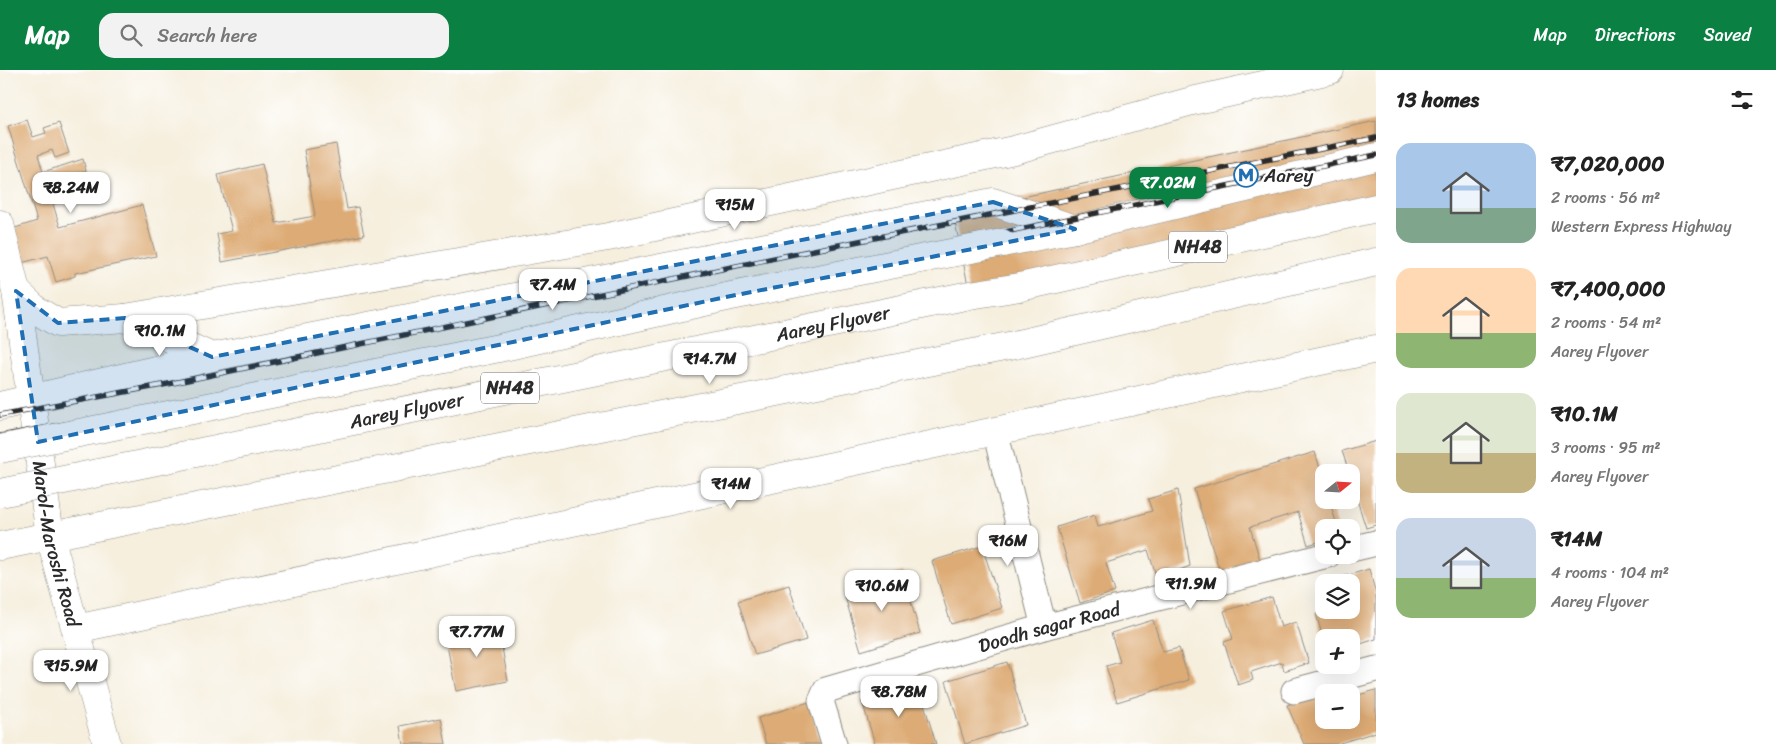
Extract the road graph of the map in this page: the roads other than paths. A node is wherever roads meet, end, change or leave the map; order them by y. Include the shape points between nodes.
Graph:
1 (1330, 70) edge
2 (1376, 157) edge
3 (1376, 208) edge
4 (0, 224) edge
5 (1075, 229) junction
6 (1376, 262) edge
7 (16, 291) junction
8 (125, 318) junction
9 (1376, 349) edge
10 (212, 357) junction
11 (32, 399) junction
12 (0, 406) edge
13 (995, 431) junction
14 (0, 449) edge
15 (0, 493) edge
16 (50, 536) junction
17 (1376, 543) edge
18 (0, 546) edge
19 (1360, 547) edge
20 (1315, 558) edge
21 (1044, 627) junction
22 (76, 629) junction
23 (1376, 669) edge
24 (1294, 691) dead end
25 (107, 744) edge
26 (834, 744) edge

1 - 8 main road via 1192,101 1014,150 608,237
2 - 5 main road, NH48
3 - 15 main road, Aarey Flyover / NH48, bridge via 1020,287
4 - 7 main road, Marol-Maroshi Road
5 - 10 main road via 993,202
5 - 14 main road, NH48, bridge via 731,296 490,350
6 - 16 main road via 1014,345
7 - 8 main road via 36,310 58,323
7 - 11 main road, Marol-Maroshi Road
8 - 10 main road
9 - 13 main road
10 - 11 main road
11 - 12 main road
11 - 16 main road, Marol-Maroshi Road
13 - 21 street
13 - 22 main road
16 - 18 main road
16 - 22 main road, Marol-Maroshi Road
17 - 19 street
20 - 21 street, Doodh sagar Road
21 - 26 street, Doodh sagar Road via 826,690 821,701
22 - 25 main road, Marol-Maroshi Road
23 - 24 street

